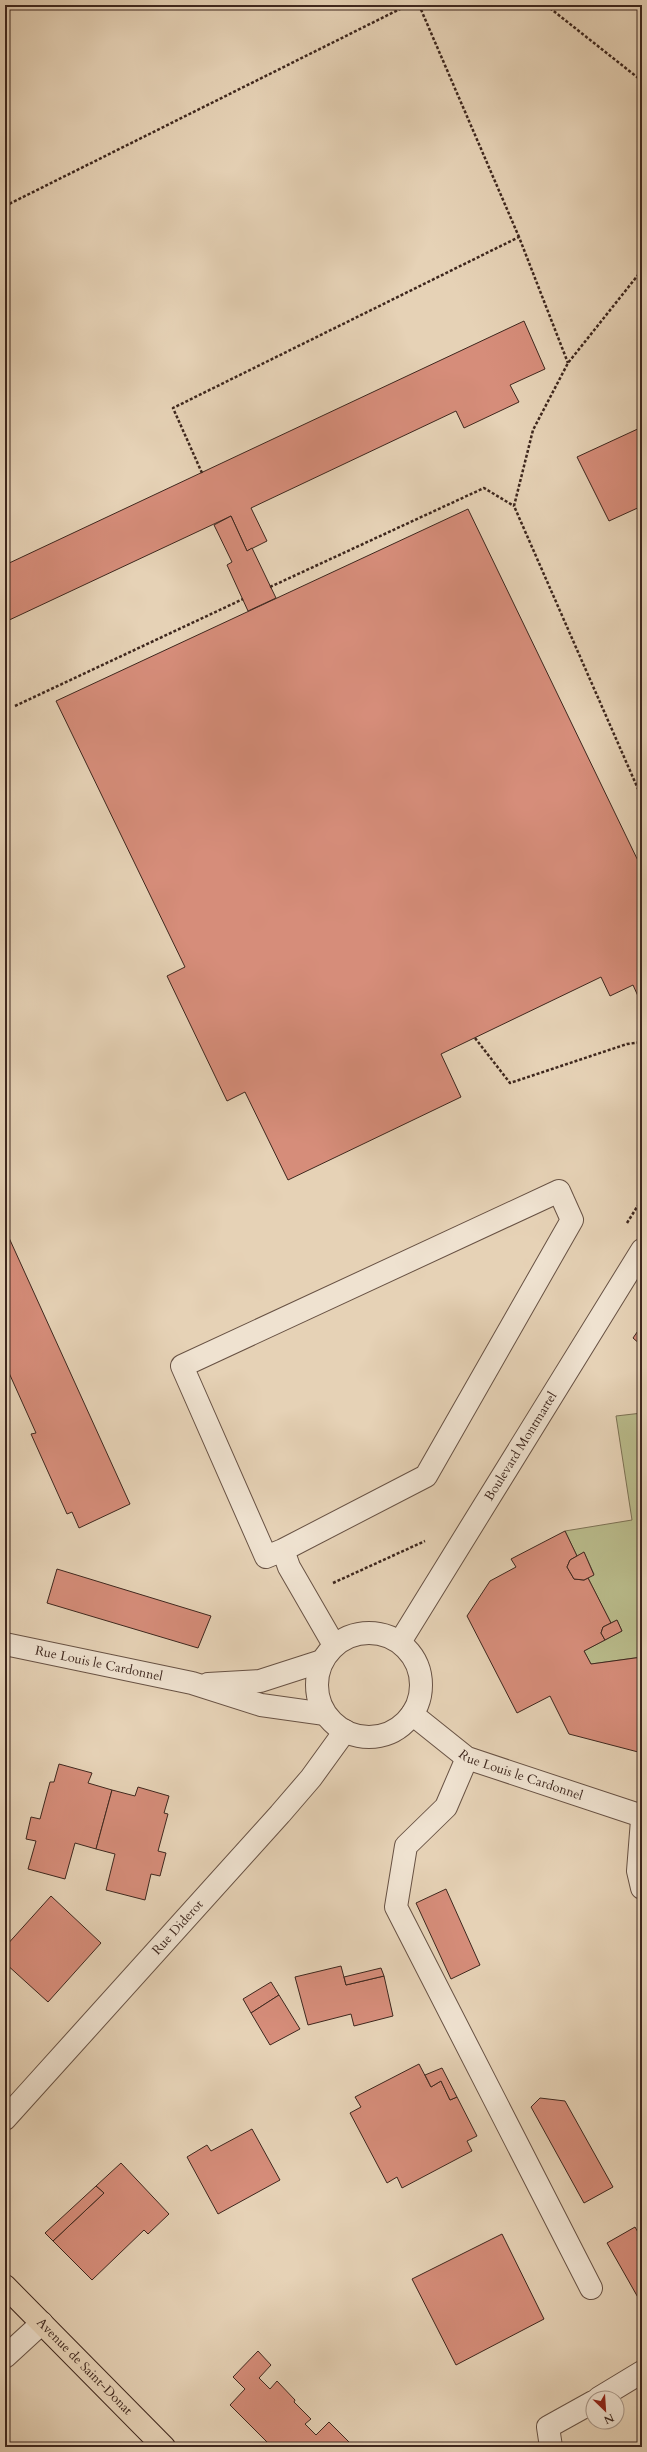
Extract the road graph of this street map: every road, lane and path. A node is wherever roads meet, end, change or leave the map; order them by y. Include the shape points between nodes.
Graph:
1 (408, 5) edge
2 (419, 5) edge
3 (546, 5) edge
4 (642, 81) edge
5 (5, 206) edge
6 (520, 237) junction
7 (642, 270) edge
8 (568, 363) junction
9 (202, 473) dead end
10 (514, 506) junction
11 (270, 587) dead end
12 (243, 600) dead end
13 (15, 706) dead end
14 (642, 798) edge
15 (475, 1038) dead end
16 (642, 1042) edge
17 (642, 1250) edge
18 (635, 1272) edge
19 (283, 1550) junction
20 (400, 1642) junction
21 (5, 1644) edge
22 (328, 1653) junction
23 (192, 1683) junction
24 (325, 1714) junction
25 (412, 1714) junction
26 (345, 1731) junction
27 (466, 1758) junction
28 (642, 1816) edge
29 (642, 1820) edge
30 (642, 1888) edge
31 (5, 2119) edge
32 (5, 2286) edge
33 (591, 2288) dead end
34 (42, 2323) junction
35 (5, 2357) edge
36 (642, 2372) edge
37 (612, 2390) edge
38 (585, 2406) edge
39 (164, 2447) edge
40 (551, 2447) edge

1 - 5 path
2 - 6 path
3 - 4 path
6 - 8 path
6 - 9 path via 173,408
7 - 8 path
8 - 10 path via 533,430
10 - 11 path via 484,488
10 - 14 path
12 - 13 path
15 - 16 path via 510,1083 628,1044
17 - 18 street, Boulevard Montmartel
18 - 20 street, Boulevard Montmartel
19 - 19 street via 426,1476 572,1220 559,1191 182,1366 266,1557
19 - 22 street
20 - 22 street, Rue Louis le Cardonnel via 383,1634 366,1632 349,1636
20 - 25 street, Rue Louis le Cardonnel via 413,1657 420,1675 421,1688
21 - 23 street, Rue Louis le Cardonnel
22 - 23 street, Rue Louis le Cardonnel via 260,1681 228,1684
22 - 24 street, Rue Louis le Cardonnel via 317,1674 316,1688
23 - 24 street, Rue Louis le Cardonnel via 261,1705
24 - 26 street, Rue Louis le Cardonnel
25 - 26 street, Rue Louis le Cardonnel via 402,1725 389,1733 375,1737 359,1736
25 - 27 street, Rue Louis le Cardonnel
26 - 31 street, Rue Diderot via 280,1814
27 - 28 street, Rue Louis le Cardonnel
27 - 33 street via 446,1807 406,1846 396,1907
29 - 30 street via 638,1871
32 - 34 main road, Avenue de Saint-Donat
34 - 35 street
34 - 39 main road, Avenue de Saint-Donat
36 - 37 street
38 - 40 street via 548,2427

